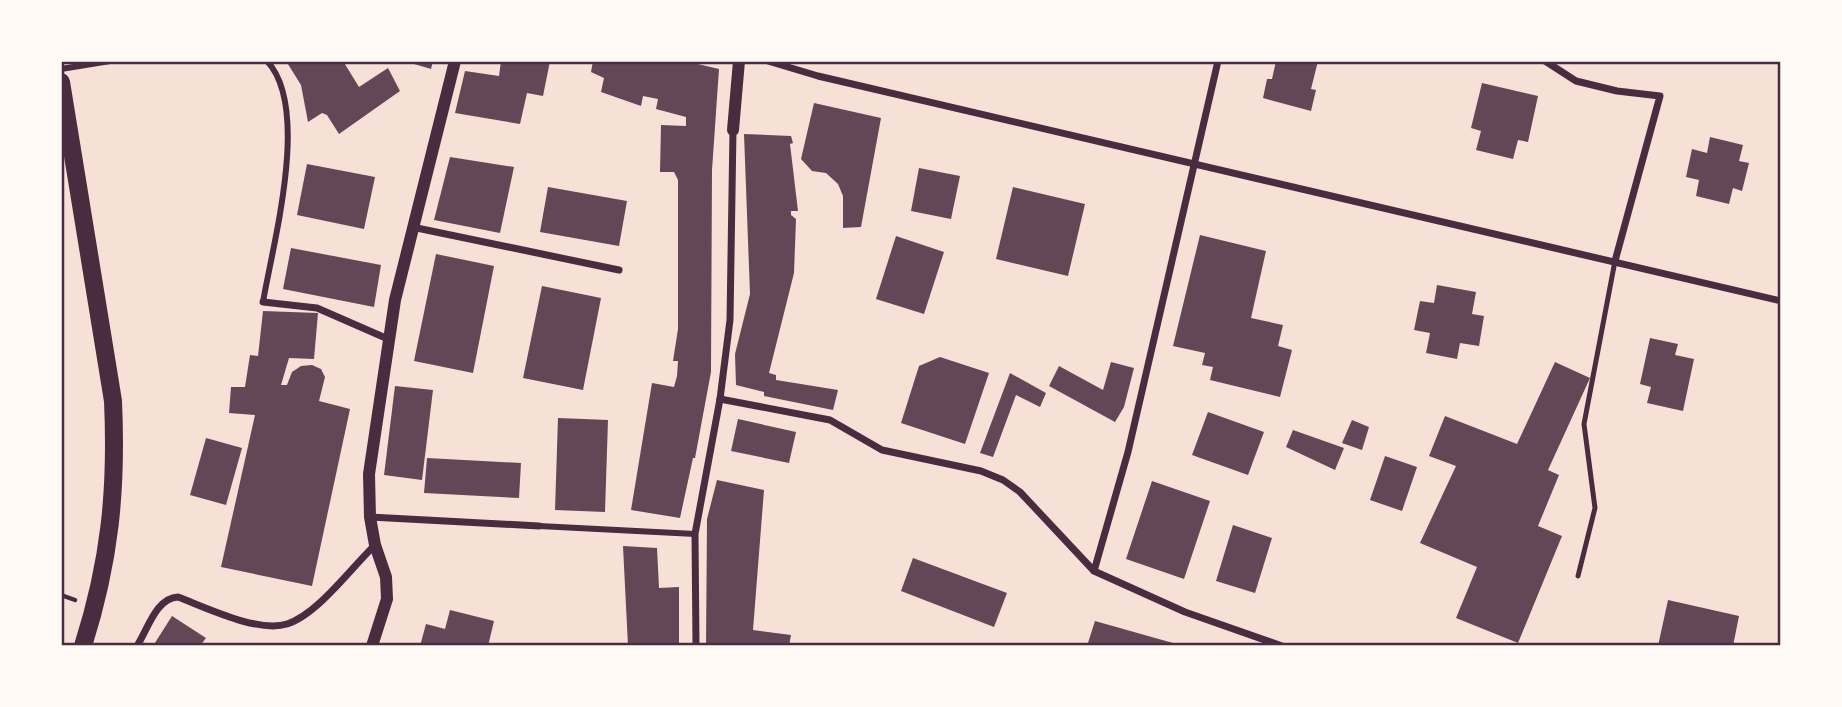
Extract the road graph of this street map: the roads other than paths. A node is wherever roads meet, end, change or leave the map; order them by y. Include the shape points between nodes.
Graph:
1 (110, 61) edge
2 (267, 61) edge
3 (455, 61) edge
4 (739, 61) edge
5 (768, 61) edge
6 (1218, 61) edge
7 (1545, 61) edge
8 (61, 69) edge
9 (61, 82) edge
10 (733, 130) joint
11 (1193, 162) junction
12 (412, 227) junction
13 (1615, 261) junction
14 (619, 270) dead end
15 (1781, 300) edge
16 (263, 302) joint
17 (388, 339) junction
18 (720, 399) junction
19 (370, 517) junction
20 (539, 526) joint
21 (695, 534) junction
22 (375, 545) junction
23 (1094, 571) junction
24 (1578, 576) dead end
25 (83, 646) edge
26 (138, 646) edge
27 (372, 646) edge
28 (696, 646) edge
29 (1282, 646) edge

1 - 8 street
2 - 16 street via 284,90 289,153
3 - 12 street
4 - 10 street
5 - 11 street
6 - 11 street
7 - 13 street via 1576,81 1660,96
9 - 25 main road via 114,426 111,523 101,590
10 - 18 street via 730,320
11 - 13 street
11 - 23 street via 1128,452
12 - 14 street
12 - 17 street
13 - 15 street
13 - 24 lane via 1584,424 1595,508
16 - 17 street via 317,308
17 - 19 street via 369,474
18 - 21 street
18 - 23 street via 830,420 882,450 1003,480 1020,492
19 - 20 street
19 - 22 street
20 - 21 street
21 - 28 street
22 - 26 street via 304,616 285,625 246,622 178,597 168,598 160,604
22 - 27 street via 386,577 387,599
23 - 29 street via 1185,612

